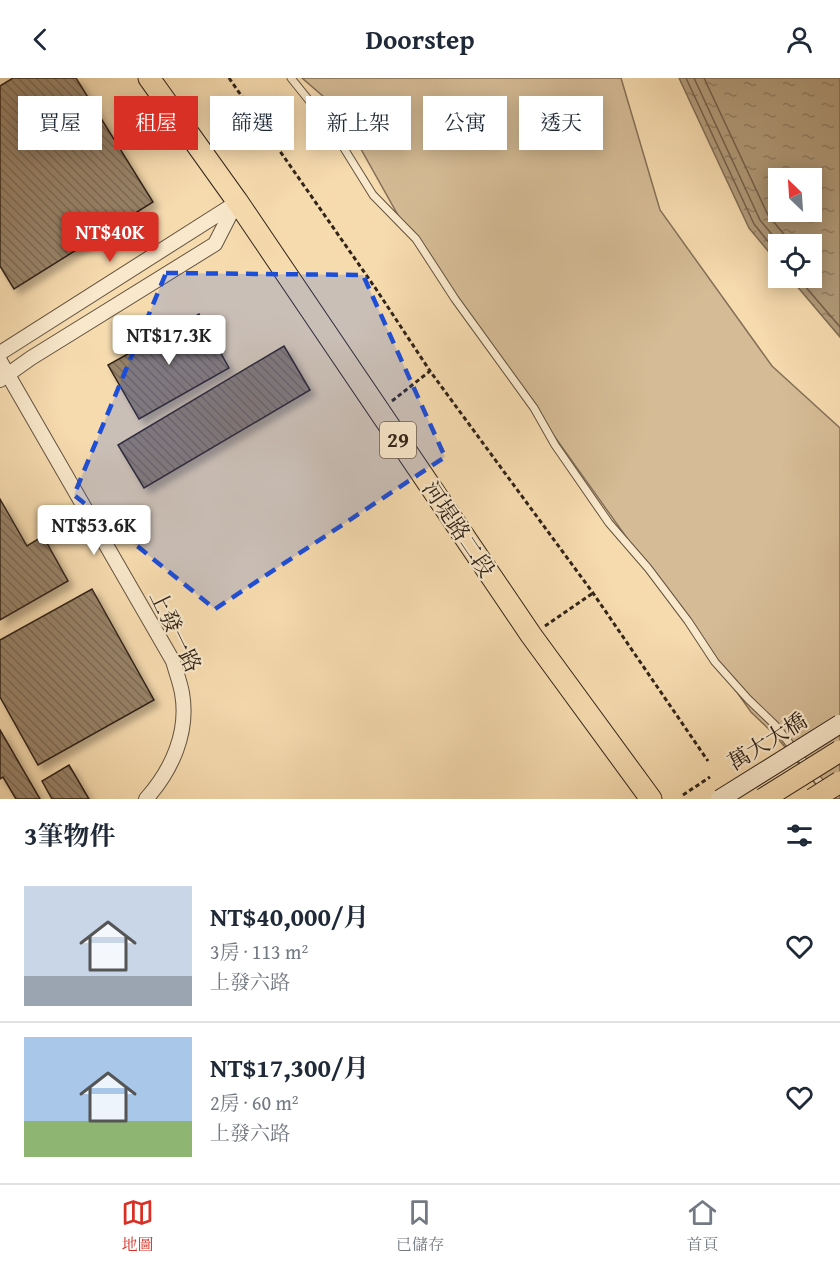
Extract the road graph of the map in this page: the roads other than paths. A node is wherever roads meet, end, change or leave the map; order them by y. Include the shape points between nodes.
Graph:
1 (149, 78) edge
2 (291, 78) edge
3 (237, 201) junction
4 (0, 352) edge
5 (0, 361) edge
6 (4, 377) edge
7 (840, 724) edge
8 (840, 751) edge
9 (840, 782) edge
10 (146, 799) edge
11 (651, 799) edge
12 (720, 799) edge
13 (764, 799) edge
14 (813, 799) edge
15 (832, 799) edge

1 - 3 main road, 河堤路二段 / 29
2 - 15 lane via 332,129 373,195 416,239 609,523 648,568 715,662 775,725
3 - 4 street
3 - 6 street via 215,244
3 - 11 main road, 河堤路二段 / 29 via 531,635
5 - 6 street, 上發一路
6 - 10 street, 上發一路 via 173,661 182,692 181,738 159,785
7 - 12 main road, 萬大大橋, bridge
8 - 13 main road, bridge
9 - 14 main road, bridge

